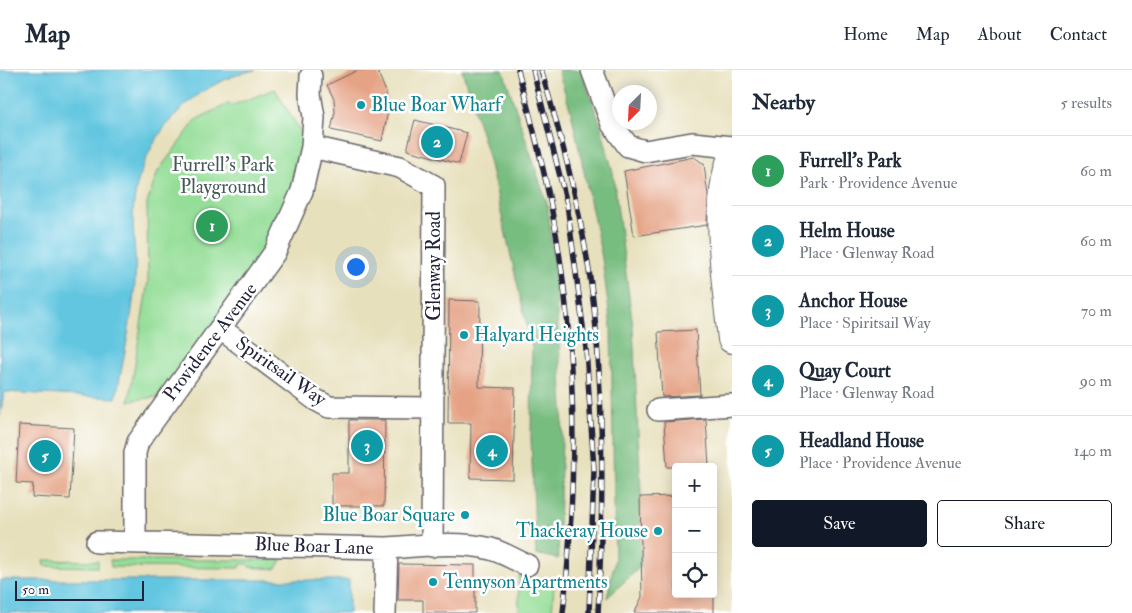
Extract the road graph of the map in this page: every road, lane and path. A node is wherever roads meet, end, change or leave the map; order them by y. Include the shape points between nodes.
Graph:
1 (592, 70) edge
2 (311, 76) dead end
3 (312, 147) junction
4 (732, 147) edge
5 (732, 158) edge
6 (221, 329) junction
7 (732, 339) edge
8 (732, 405) edge
9 (433, 408) junction
10 (658, 410) dead end
11 (97, 542) dead end
12 (135, 542) junction
13 (432, 546) junction
14 (387, 548) junction
15 (527, 565) dead end
16 (385, 613) edge

1 - 4 street via 612,124 628,146 644,151 692,143
2 - 3 street
3 - 6 street, Providence Avenue via 302,191 284,237
3 - 9 street, Glenway Road via 400,167 434,186
5 - 7 main road via 726,178 723,223
6 - 9 street, Spiritsail Way via 329,407
6 - 12 street, Providence Avenue via 138,442 135,453
8 - 10 street
9 - 13 street, Glenway Road
11 - 12 street, Blue Boar Lane
12 - 14 street, Blue Boar Lane
13 - 14 street, Blue Boar Lane
13 - 15 street, Blue Boar Lane via 488,549
14 - 16 street

